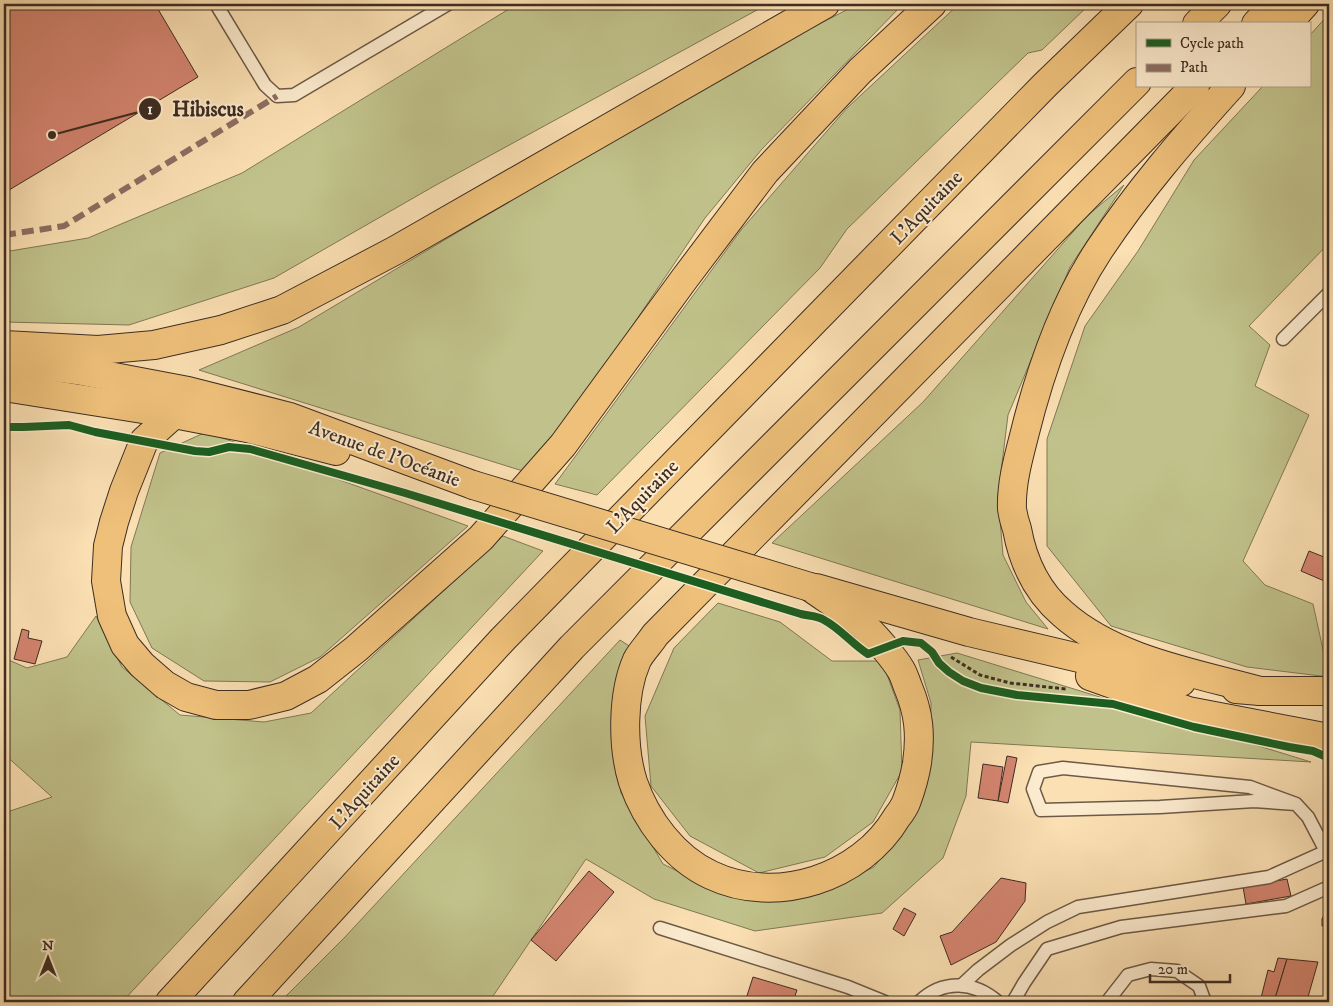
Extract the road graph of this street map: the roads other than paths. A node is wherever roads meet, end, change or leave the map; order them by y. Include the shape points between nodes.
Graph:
1 (216, 4) edge
2 (448, 4) edge
3 (825, 4) edge
4 (932, 4) edge
5 (1129, 4) edge
6 (1217, 4) edge
7 (1275, 4) edge
8 (1306, 4) edge
9 (1199, 22) edge
10 (1258, 22) edge
11 (1289, 22) edge
12 (1136, 83) edge
13 (1193, 88) edge
14 (1229, 88) edge
15 (1329, 293) edge
16 (1283, 339) dead end
17 (4, 345) edge
18 (4, 361) edge
19 (4, 387) edge
20 (174, 414) junction
21 (473, 485) junction
22 (810, 587) junction
23 (969, 632) junction
24 (1260, 691) junction
25 (1329, 691) edge
26 (1329, 738) edge
27 (1296, 804) junction
28 (1328, 853) edge
29 (1329, 887) edge
30 (660, 928) dead end
31 (962, 986) junction
32 (170, 1002) edge
33 (247, 1002) edge
34 (885, 1002) edge
35 (919, 1002) edge
36 (998, 1002) edge
37 (1013, 1002) edge
38 (1107, 1002) edge
39 (1205, 1002) edge

1 - 2 lane via 265,85 277,96 294,96
3 - 17 main road via 396,250 282,310 221,330 154,345 98,350
4 - 20 main road via 860,70 765,172 563,445 481,538 349,655 318,679 286,696 249,705 216,705 186,697 164,685 142,665 125,644 112,616 106,581 108,546 114,522 144,441
5 - 32 main road, L'Aquitaine via 1045,85 503,639
6 - 9 main road
7 - 10 main road
8 - 11 main road
12 - 33 main road via 572,647
13 - 22 main road via 655,635 638,660 629,686 626,744 629,770 638,797 668,843 685,858 710,875 742,885 773,888 804,884 848,867 870,851 891,828 907,802 916,769 920,742 916,706 901,670 866,628
14 - 24 main road via 1150,179 1099,251 1067,307 1028,419 1016,470 1012,509 1027,565 1041,592 1085,632 1132,654
15 - 16 lane
18 - 21 main road, Avenue de l'Océanie via 77,370 188,391 290,417
19 - 20 main road, Avenue de l'Océanie
20 - 21 main road, Avenue de l'Océanie via 247,428
21 - 22 main road, bridge
22 - 23 main road
23 - 24 main road via 1199,686
23 - 26 main road via 1188,711
24 - 25 main road
27 - 27 lane via 1250,787 1063,768 1040,772 1033,789 1041,810 1160,807 1254,800
27 - 28 lane
28 - 31 lane via 1269,877 1078,908 1047,922 1010,945
29 - 37 lane via 1286,906 1121,927 1048,949
30 - 34 lane via 848,987
31 - 35 lane via 946,986
31 - 36 lane via 975,988
38 - 39 lane via 1128,975 1151,968 1177,971 1199,986

